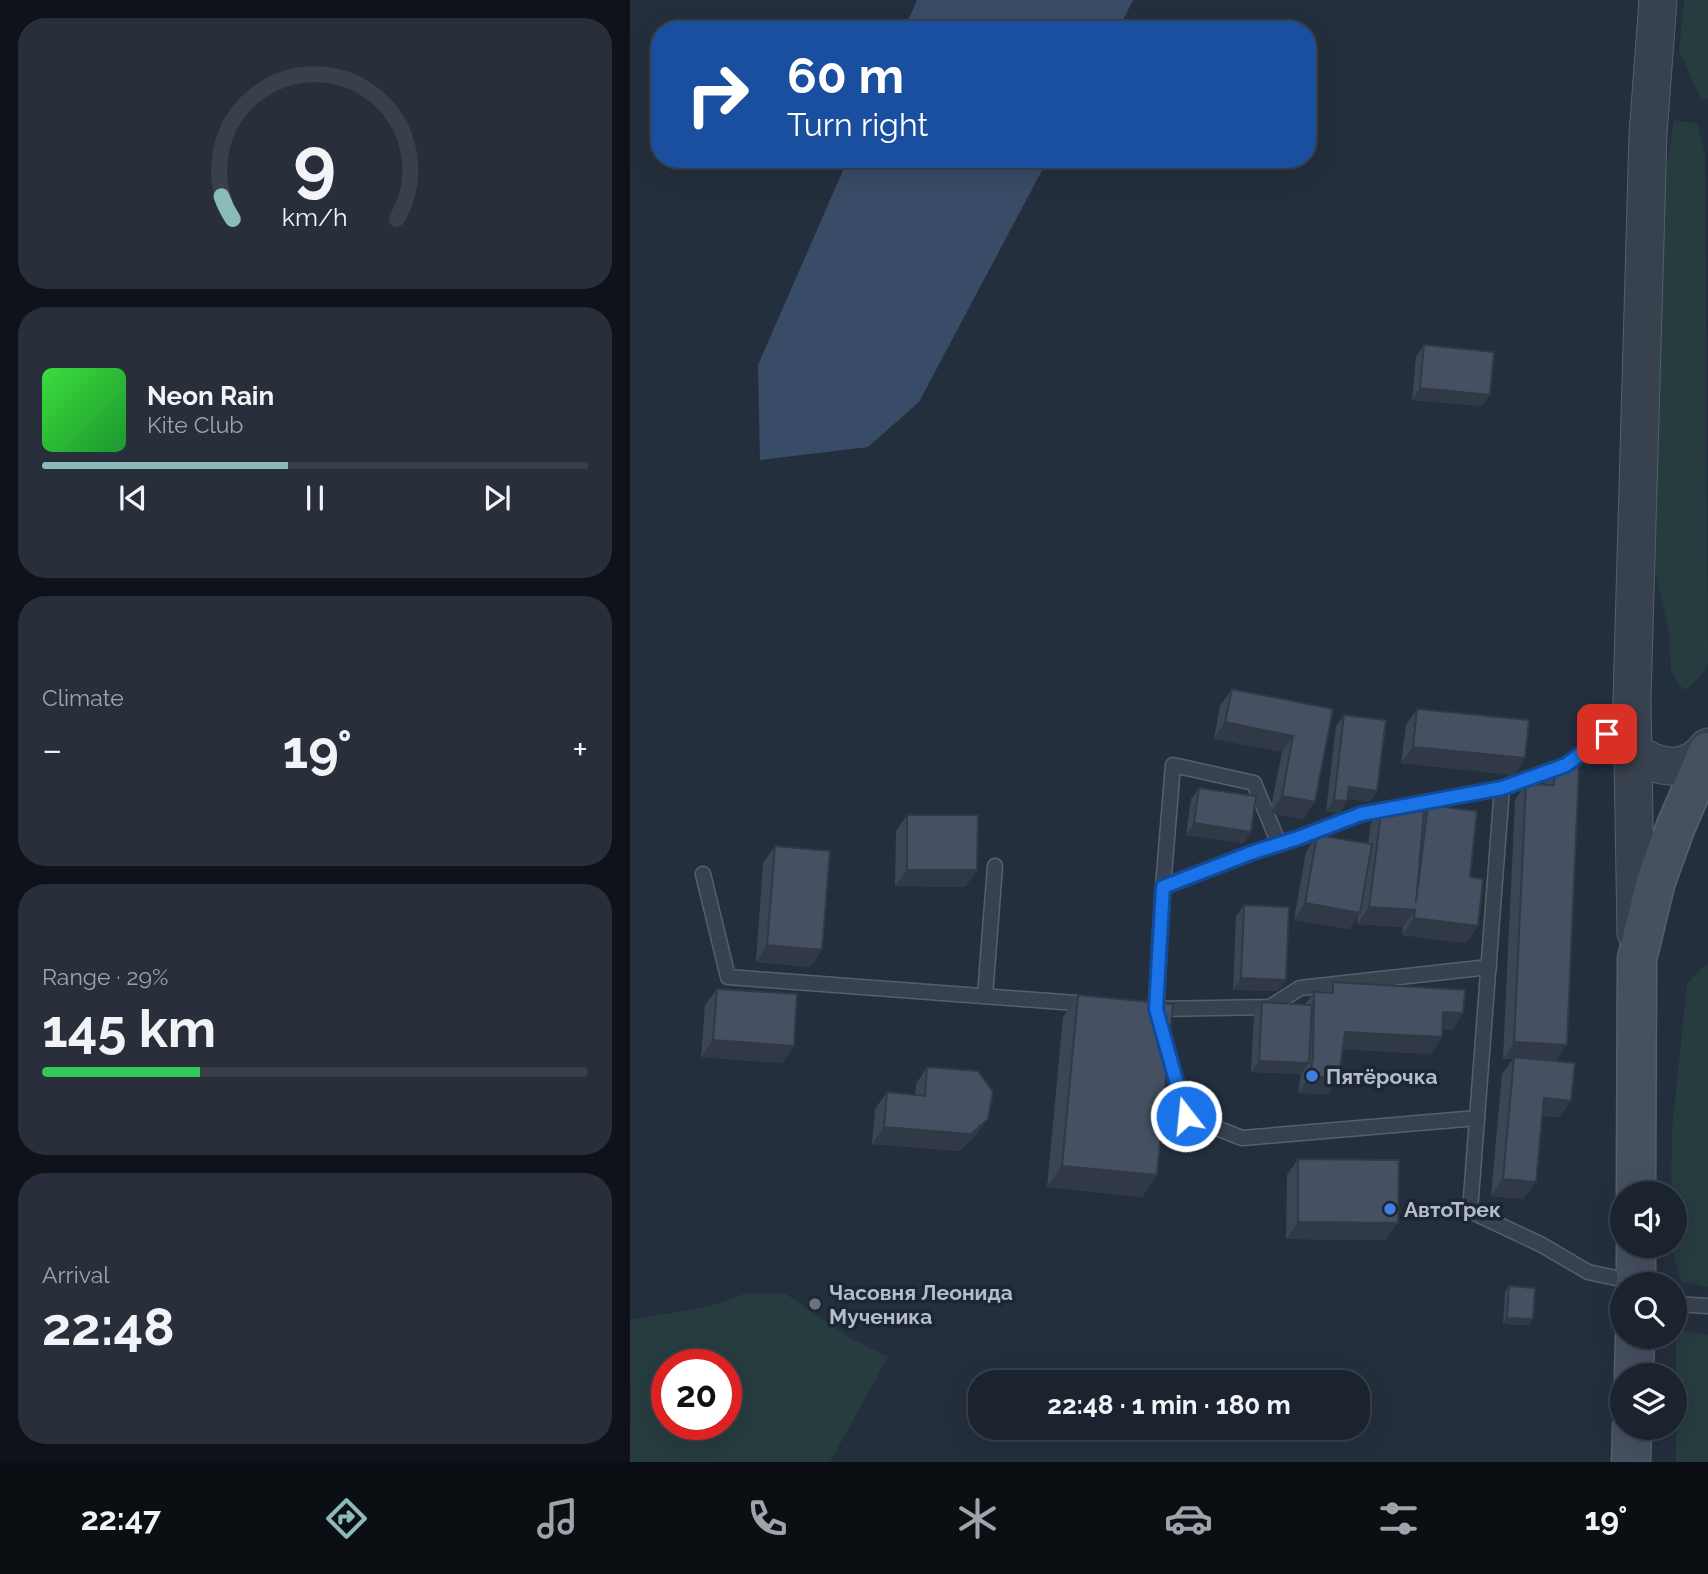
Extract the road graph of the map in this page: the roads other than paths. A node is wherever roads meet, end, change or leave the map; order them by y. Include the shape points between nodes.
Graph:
1 (1658, 0) edge
2 (1620, 742) junction
3 (1708, 750) edge
4 (1502, 788) junction
5 (1279, 844) junction
6 (995, 866) dead end
7 (704, 874) dead end
8 (1163, 887) junction
9 (1637, 959) junction
10 (1489, 967) junction
11 (985, 996) junction
12 (1103, 1005) edge
13 (1149, 1009) junction
14 (1477, 1118) junction
15 (1636, 1181) edge
16 (1636, 1271) edge
17 (1687, 1305) edge
18 (1708, 1306) edge
19 (1632, 1440) edge
20 (1631, 1462) edge

1 - 2 street via 1648,148 1634,620
2 - 3 street via 1659,766 1677,768
2 - 4 lane
2 - 9 street
3 - 9 main road via 1656,881
4 - 5 lane via 1361,814
4 - 10 lane
5 - 8 lane
5 - 8 lane via 1254,783 1173,765
6 - 11 lane
7 - 11 lane via 728,977
8 - 13 lane
9 - 15 main road
10 - 13 lane via 1300,988 1270,1007
10 - 14 lane
11 - 12 lane
13 - 14 lane via 1186,1116 1242,1138
14 - 16 lane via 1470,1211 1588,1272
17 - 18 lane
19 - 20 main road

